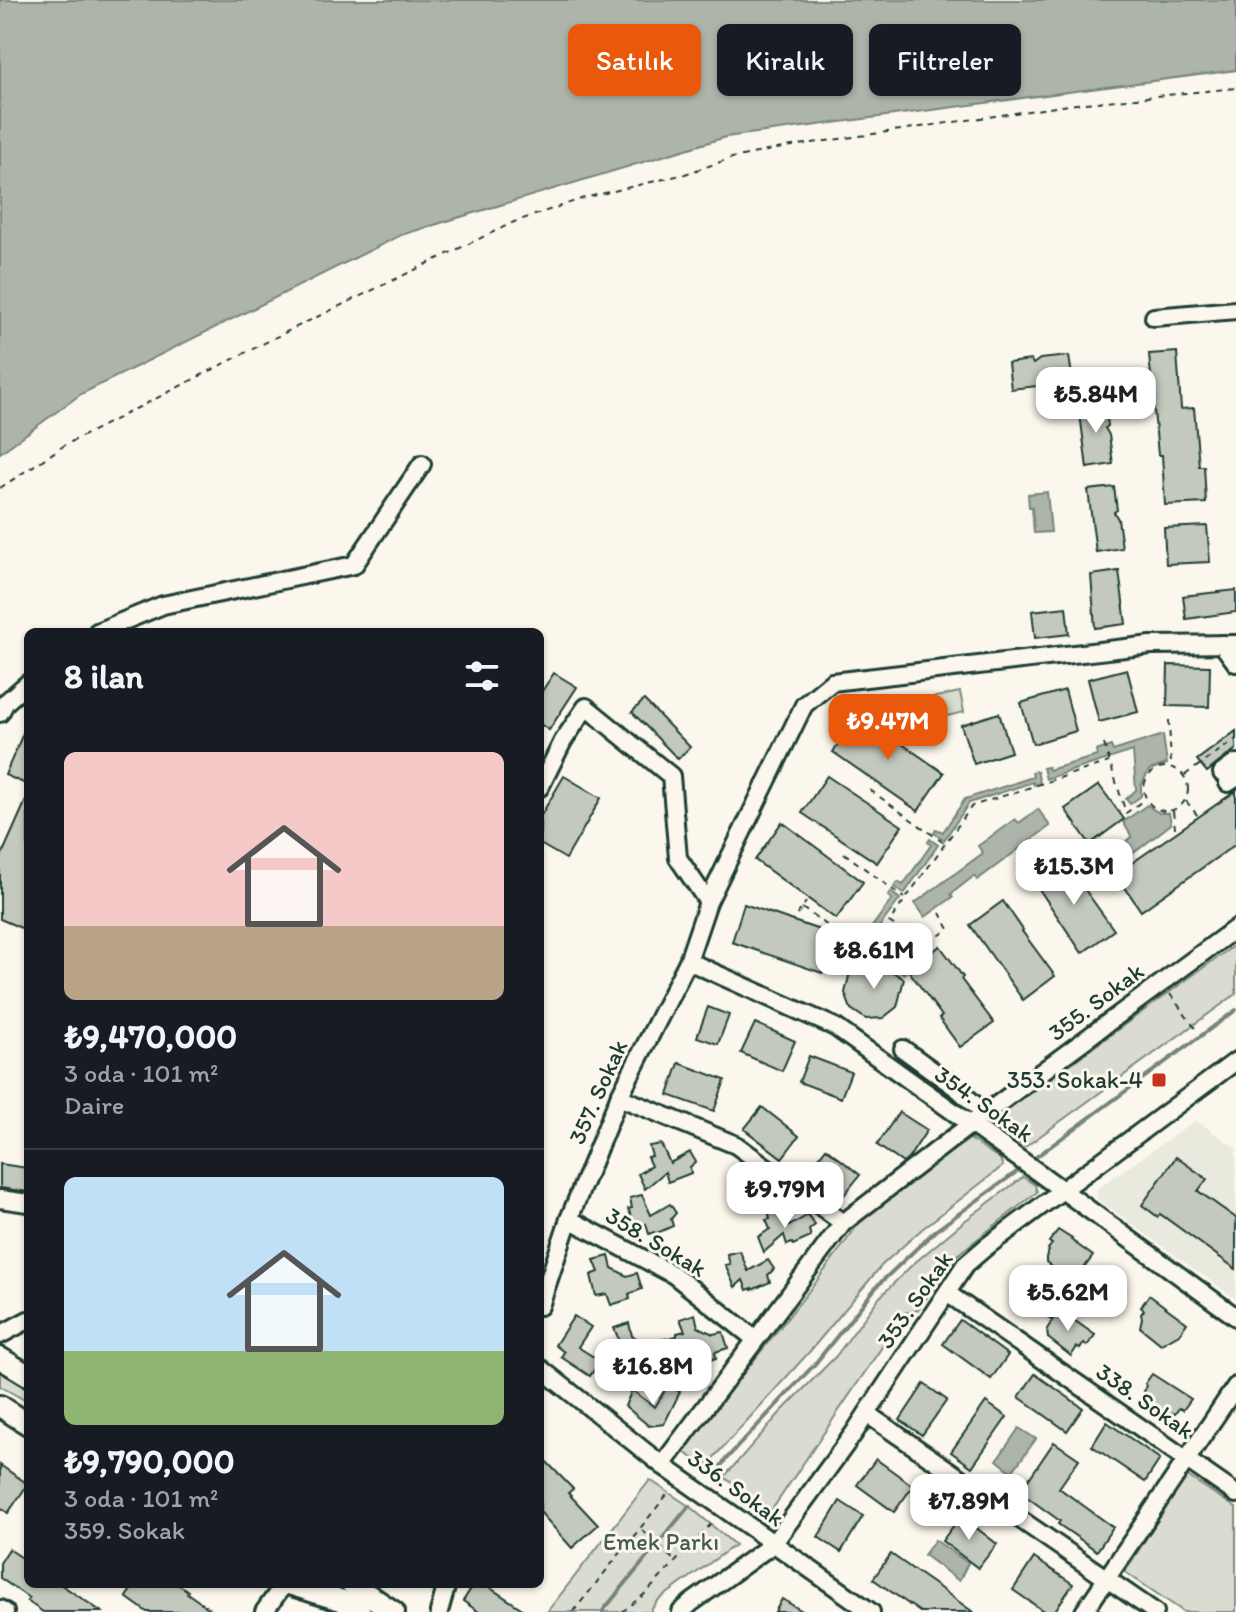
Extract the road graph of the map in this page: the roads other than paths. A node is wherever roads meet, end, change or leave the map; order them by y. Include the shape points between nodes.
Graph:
1 (1236, 310) edge
2 (1154, 317) dead end
3 (422, 464) dead end
4 (107, 628) edge
5 (1229, 644) edge
6 (1236, 663) edge
7 (24, 686) edge
8 (0, 713) edge
9 (544, 779) edge
10 (708, 902) junction
11 (1236, 928) edge
12 (688, 961) junction
13 (903, 1049) dead end
14 (1236, 1061) edge
15 (619, 1097) junction
16 (985, 1114) junction
17 (971, 1124) junction
18 (1062, 1190) junction
19 (0, 1199) edge
20 (24, 1202) edge
21 (569, 1219) junction
22 (843, 1223) junction
23 (947, 1293) junction
24 (544, 1294) edge
25 (1236, 1317) edge
26 (24, 1322) edge
27 (0, 1335) edge
28 (755, 1339) junction
29 (0, 1358) edge
30 (544, 1371) edge
31 (24, 1373) edge
32 (1236, 1386) edge
33 (0, 1406) edge
34 (867, 1414) junction
35 (24, 1421) edge
36 (1186, 1459) junction
37 (662, 1465) junction
38 (1236, 1494) edge
39 (773, 1544) junction
40 (1107, 1579) junction
41 (283, 1588) edge
42 (292, 1588) edge
43 (299, 1588) edge
44 (358, 1588) edge
45 (446, 1588) edge
46 (264, 1612) edge
47 (328, 1612) edge
48 (360, 1612) edge
49 (394, 1612) edge
50 (439, 1612) edge
51 (681, 1612) edge
52 (871, 1612) edge
53 (1084, 1612) edge
54 (1155, 1612) edge

1 - 2 street
3 - 4 street via 354,565 163,605
5 - 6 street
5 - 10 street, 357. Sokak via 1151,645 832,682 804,705
7 - 8 street
9 - 10 street via 586,707 671,776 678,858
10 - 12 street, 357. Sokak
11 - 16 street, 355. Sokak
12 - 15 street, 357. Sokak
12 - 17 street, 354. Sokak via 835,1027
13 - 16 street
14 - 18 street, 353. Sokak
15 - 21 street, 357. Sokak
15 - 22 street via 736,1145
16 - 17 street, 355. Sokak
17 - 18 street, 354. Sokak
17 - 22 street, 355. Sokak
18 - 23 street, 353. Sokak via 965,1265
18 - 25 street, 354. Sokak
19 - 20 street
21 - 24 street, 357. Sokak
21 - 28 street, 358. Sokak via 674,1275
22 - 28 street, 355. Sokak
23 - 34 street, 353. Sokak
23 - 36 street, 338. Sokak
26 - 27 street
28 - 37 street, 355. Sokak
29 - 31 main road
30 - 37 street, 336. Sokak
32 - 36 street
33 - 35 main road
34 - 39 street, 353. Sokak
34 - 40 street
36 - 38 street, 338. Sokak
36 - 40 street
37 - 39 street, 336. Sokak
39 - 51 street, 353. Sokak
39 - 52 street, 336. Sokak
40 - 53 street
40 - 54 street
41 - 46 street
42 - 47 main road
43 - 48 main road
44 - 49 main road
45 - 50 street

